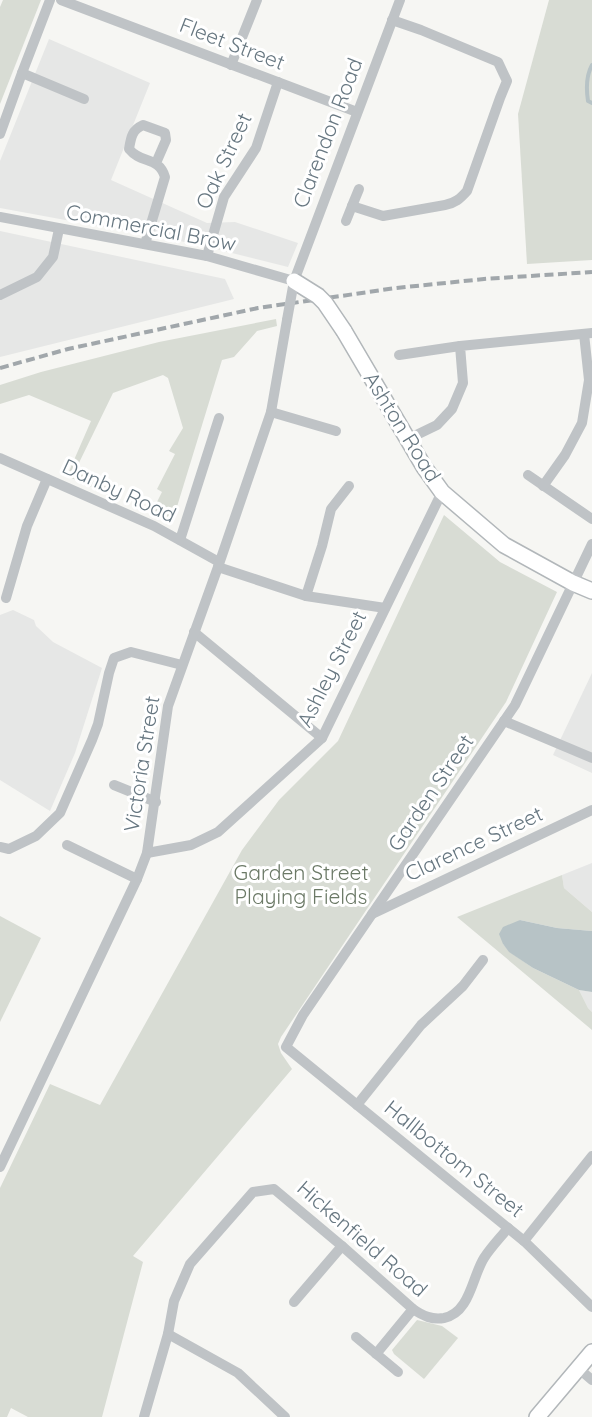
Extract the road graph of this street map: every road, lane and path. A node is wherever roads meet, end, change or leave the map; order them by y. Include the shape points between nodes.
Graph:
1 (50, 0) edge
2 (60, 0) edge
3 (257, 0) edge
4 (400, 0) edge
5 (392, 20) junction
6 (231, 65) junction
7 (22, 73) junction
8 (278, 82) junction
9 (84, 99) dead end
10 (357, 112) junction
11 (0, 134) edge
12 (156, 163) dead end
13 (359, 189) dead end
14 (352, 206) junction
15 (0, 217) edge
16 (346, 220) dead end
17 (59, 229) junction
18 (145, 244) junction
19 (207, 256) junction
20 (294, 281) junction
21 (0, 295) edge
22 (588, 334) edge
23 (460, 346) junction
24 (399, 354) dead end
25 (271, 412) junction
26 (219, 418) dead end
27 (336, 431) dead end
28 (408, 439) junction
29 (0, 458) edge
30 (528, 475) dead end
31 (47, 479) junction
32 (349, 486) dead end
33 (543, 486) junction
34 (442, 492) junction
35 (592, 519) edge
36 (180, 540) junction
37 (592, 544) edge
38 (219, 565) junction
39 (573, 583) junction
40 (592, 591) edge
41 (306, 596) junction
42 (6, 598) dead end
43 (385, 608) junction
44 (194, 633) junction
45 (182, 666) junction
46 (504, 721) junction
47 (322, 738) junction
48 (592, 759) edge
49 (114, 785) dead end
50 (156, 802) junction
51 (592, 810) edge
52 (68, 845) dead end
53 (0, 848) edge
54 (147, 853) junction
55 (138, 879) junction
56 (372, 914) junction
57 (483, 960) dead end
58 (286, 1047) joint
59 (357, 1105) junction
60 (592, 1156) edge
61 (0, 1167) edge
62 (508, 1228) junction
63 (524, 1241) junction
64 (342, 1246) junction
65 (294, 1302) dead end
66 (592, 1307) edge
67 (413, 1310) junction
68 (168, 1334) junction
69 (356, 1337) dead end
70 (592, 1352) edge
71 (376, 1354) junction
72 (578, 1368) junction
73 (398, 1372) dead end
74 (592, 1380) edge
75 (144, 1417) edge
76 (285, 1417) edge
77 (537, 1417) edge

1 - 7 street
2 - 6 street, Fleet Street
3 - 6 street
4 - 5 street, Clarendon Road
5 - 10 street, Clarendon Road
5 - 14 street via 498,62 507,81 461,199 383,216
6 - 8 street, Fleet Street
7 - 9 street
7 - 11 street
8 - 10 street, Fleet Street
8 - 19 street, Oak Street via 256,148 224,197
10 - 20 street, Clarendon Road
12 - 18 street via 163,168 165,177
13 - 14 street
14 - 16 street
15 - 17 street, Commercial Brow
17 - 18 street, Commercial Brow
17 - 21 street via 53,257 37,277
18 - 19 street, Commercial Brow
19 - 20 street, Commercial Brow
20 - 25 street, Victoria Street, bridge
20 - 28 street, Ashton Road, bridge via 325,303
22 - 23 street
22 - 33 street via 589,380 582,423
23 - 24 street
23 - 28 street via 463,383 453,409 437,425
25 - 27 street
25 - 38 street, Victoria Street
26 - 36 street
28 - 34 street, Ashton Road
29 - 31 street, Danby Road
30 - 33 street
31 - 36 street, Danby Road
31 - 42 street via 27,526
32 - 41 street via 331,509
33 - 35 street
34 - 39 street, Ashton Road via 504,545
34 - 43 street, Ashley Street
36 - 38 street, Danby Road
37 - 39 street, Garden Street
38 - 41 street, Danby Road
38 - 44 street, Victoria Street
39 - 40 street, Ashton Road
39 - 46 street, Garden Street
41 - 43 street, Danby Road
43 - 47 street, Ashley Street
44 - 45 street, Victoria Street
44 - 47 street
45 - 50 street, Victoria Street via 168,706
45 - 53 street via 131,652 114,658 98,724 60,813 36,836 9,849
46 - 48 street
46 - 56 street, Garden Street
47 - 54 street, Ashley Street via 218,832 190,844
49 - 50 street
50 - 54 street, Victoria Street
51 - 56 street, Clarence Street
52 - 55 street
54 - 55 street, Victoria Street
55 - 61 street, Victoria Street
56 - 58 street, Garden Street via 303,1015
57 - 59 street via 463,986 421,1026
58 - 59 street, Hallbottom Street
59 - 62 street, Hallbottom Street
60 - 63 street
62 - 63 street, Hallbottom Street
62 - 67 street, Hickenfield Road via 484,1258 457,1313 439,1319 424,1317
63 - 66 street, Hallbottom Street
64 - 65 street
64 - 67 street, Hickenfield Road
64 - 68 street, Hickenfield Road via 274,1190 253,1192 190,1264 174,1301
67 - 71 street
68 - 75 street, Hickenfield Road
68 - 76 street via 238,1373
69 - 71 street
70 - 72 street
71 - 73 street
72 - 74 street
72 - 77 street

